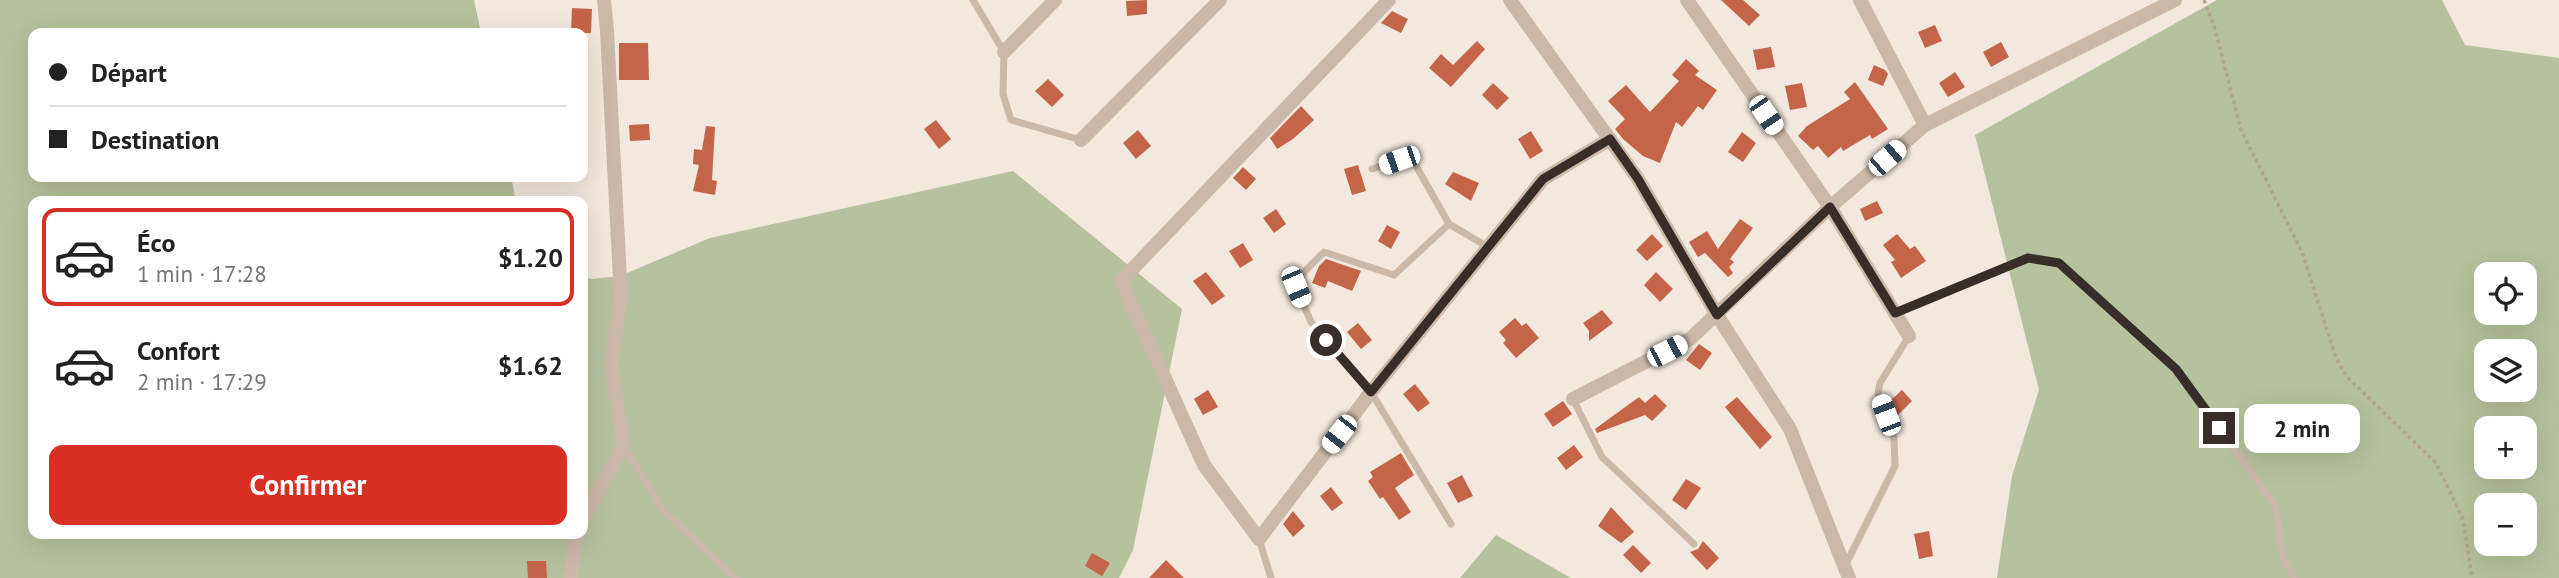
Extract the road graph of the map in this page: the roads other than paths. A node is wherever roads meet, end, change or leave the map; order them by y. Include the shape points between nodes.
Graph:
1 (604, 0) edge
2 (973, 0) edge
3 (1055, 0) edge
4 (1220, 0) edge
5 (1389, 0) edge
6 (1510, 0) edge
7 (1687, 0) edge
8 (1860, 0) edge
9 (2175, 0) edge
10 (1004, 52) junction
11 (1925, 125) junction
12 (1610, 139) junction
13 (1081, 141) joint
14 (1372, 169) dead end
15 (1830, 207) junction
16 (1449, 224) junction
17 (1489, 247) junction
18 (1895, 313) junction
19 (1717, 315) junction
20 (1909, 336) joint
21 (1371, 392) junction
22 (1573, 399) joint
23 (624, 446) junction
24 (588, 509) edge
25 (1451, 524) dead end
26 (575, 539) edge
27 (1259, 539) junction
28 (1694, 544) dead end
29 (1847, 573) edge
30 (571, 578) edge
31 (736, 578) edge
32 (1271, 578) edge
33 (2294, 578) edge

1 - 23 street via 621,298 611,365
2 - 10 lane
3 - 10 street
4 - 13 street
5 - 27 street via 1121,281 1204,465
6 - 12 street
7 - 15 street
8 - 11 street
9 - 11 street
10 - 13 lane via 1003,94 1011,120
11 - 15 street
12 - 17 street via 1543,179
12 - 19 street
14 - 16 lane via 1399,160 1415,164
15 - 18 street
15 - 19 street
16 - 17 lane
16 - 21 lane via 1394,275 1324,252 1296,287 1311,322
17 - 21 street
18 - 20 street
18 - 33 lane via 2028,258 2059,263 2176,369 2276,506 2283,558
19 - 22 street via 1690,339
19 - 29 street via 1790,429
20 - 29 lane via 1878,394 1894,437 1895,466
21 - 25 lane
21 - 27 street
22 - 28 lane via 1602,457
23 - 24 street
23 - 31 lane via 663,510
26 - 30 street
27 - 32 lane

